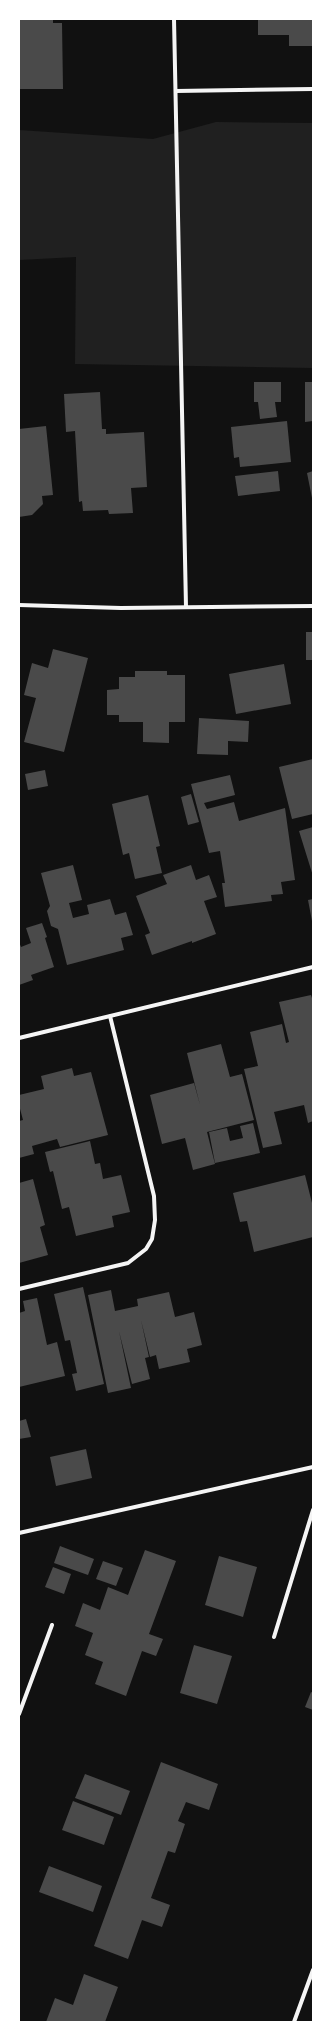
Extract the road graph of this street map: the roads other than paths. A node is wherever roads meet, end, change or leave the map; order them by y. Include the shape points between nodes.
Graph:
1 (174, 19) edge
2 (313, 89) edge
3 (176, 91) junction
4 (19, 605) edge
5 (313, 606) edge
6 (186, 607) junction
7 (313, 967) edge
8 (110, 1016) junction
9 (19, 1038) edge
10 (19, 1289) edge
11 (313, 1467) edge
12 (313, 1510) edge
13 (19, 1533) edge
14 (52, 1625) dead end
15 (274, 1637) dead end
16 (19, 1714) edge
17 (313, 1970) edge
18 (294, 2022) edge

1 - 3 street
2 - 3 street
3 - 6 street
4 - 6 street
5 - 6 street
7 - 8 street
8 - 9 street
8 - 10 street via 154,1196 155,1220 152,1239 146,1249 128,1263
11 - 13 street
12 - 15 street
14 - 16 street
17 - 18 street

